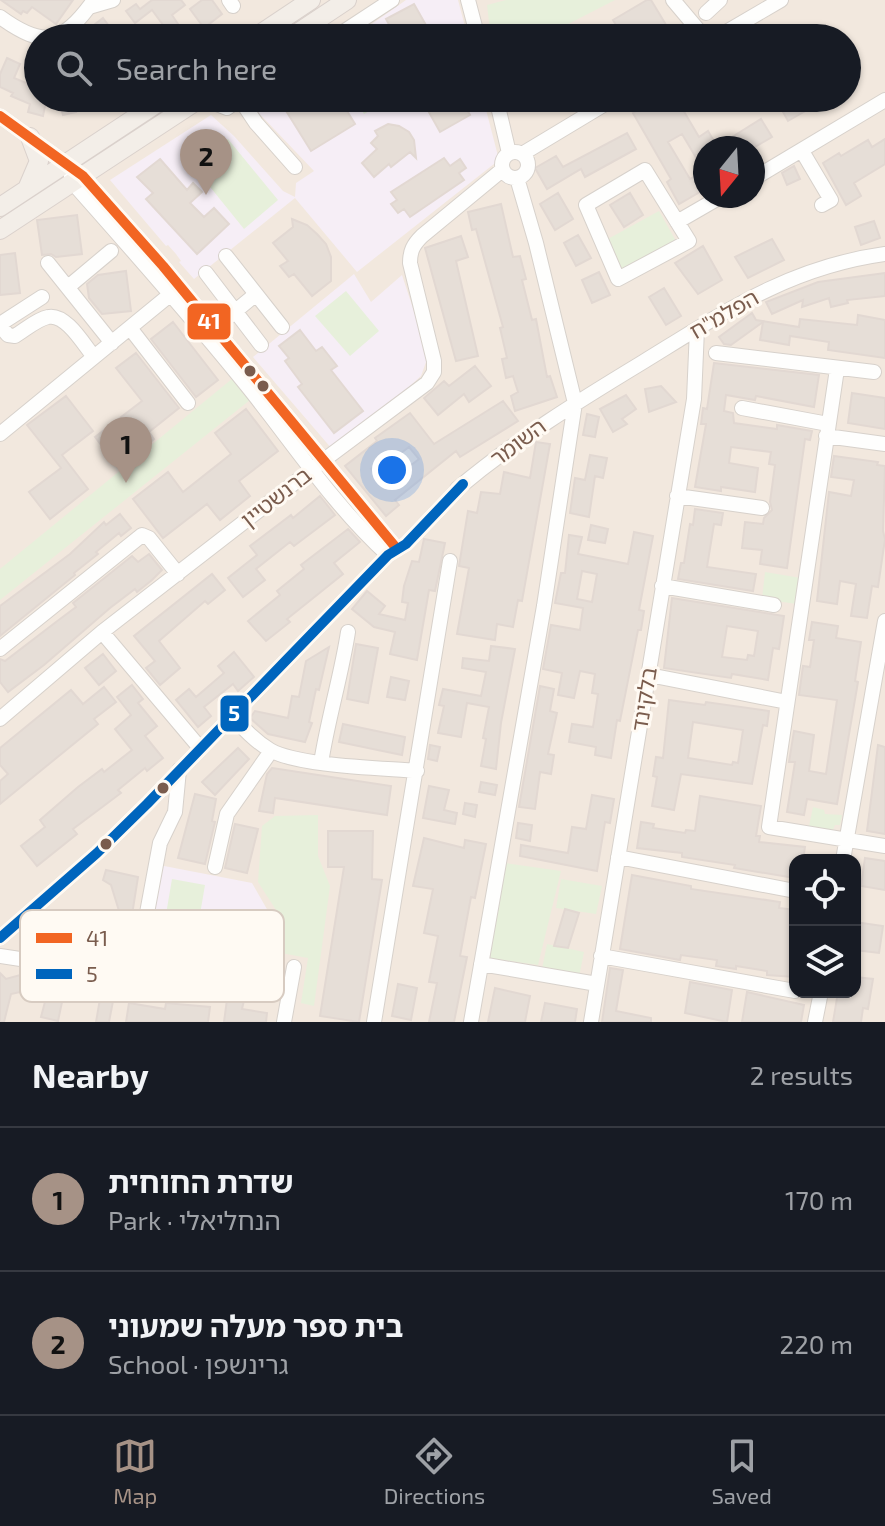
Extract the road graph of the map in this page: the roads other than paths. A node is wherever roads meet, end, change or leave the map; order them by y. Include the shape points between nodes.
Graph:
1 (113, 0) edge
2 (311, 0) edge
3 (347, 0) edge
4 (392, 0) edge
5 (468, 0) edge
6 (673, 0) edge
7 (720, 0) edge
8 (781, 0) edge
9 (92, 4) edge
10 (706, 13) dead end
11 (0, 17) edge
12 (75, 24) edge
13 (275, 24) edge
14 (311, 24) edge
15 (355, 24) edge
16 (474, 24) edge
17 (693, 24) edge
18 (740, 24) edge
19 (24, 32) edge
20 (883, 105) edge
21 (144, 112) edge
22 (180, 112) edge
23 (249, 112) edge
24 (501, 112) edge
25 (590, 112) edge
26 (0, 116) edge
27 (30, 137) junction
28 (802, 151) junction
29 (516, 154) junction
30 (67, 164) junction
31 (295, 167) dead end
32 (502, 170) junction
33 (765, 172) edge
34 (517, 178) junction
35 (78, 180) junction
36 (27, 189) junction
37 (822, 205) dead end
38 (0, 207) edge
39 (701, 208) edge
40 (677, 222) junction
41 (0, 230) edge
42 (111, 251) dead end
43 (885, 254) edge
44 (226, 256) dead end
45 (48, 263) dead end
46 (206, 273) dead end
47 (68, 287) junction
48 (175, 291) junction
49 (255, 295) junction
50 (42, 297) dead end
51 (236, 311) junction
52 (0, 325) edge
53 (282, 327) dead end
54 (130, 328) junction
55 (215, 328) junction
56 (697, 329) junction
57 (112, 343) junction
58 (261, 345) dead end
59 (668, 347) junction
60 (716, 353) dead end
61 (94, 357) junction
62 (837, 369) junction
63 (874, 372) dead end
64 (569, 376) junction
65 (695, 376) junction
66 (601, 388) junction
67 (188, 403) dead end
68 (575, 403) junction
69 (742, 408) dead end
70 (540, 425) junction
71 (827, 430) junction
72 (0, 434) edge
73 (885, 444) edge
74 (569, 448) junction
75 (318, 464) junction
76 (677, 496) junction
77 (762, 508) dead end
78 (393, 549) junction
79 (450, 561) dead end
80 (178, 574) junction
81 (662, 586) junction
82 (774, 605) dead end
83 (885, 621) edge
84 (102, 632) junction
85 (348, 632) dead end
86 (0, 649) edge
87 (649, 675) junction
88 (787, 702) junction
89 (3, 710) edge
90 (233, 717) junction
91 (200, 748) junction
92 (271, 751) junction
93 (321, 763) junction
94 (179, 770) junction
95 (417, 771) junction
96 (147, 804) junction
97 (175, 812) junction
98 (847, 840) junction
99 (885, 846) edge
100 (844, 854) edge
101 (618, 857) junction
102 (215, 867) dead end
103 (789, 890) edge
104 (41, 899) junction
105 (24, 910) edge
106 (29, 910) edge
107 (148, 910) edge
108 (20, 913) edge
109 (20, 919) edge
110 (0, 926) edge
111 (0, 938) edge
112 (0, 956) edge
113 (601, 956) junction
114 (20, 959) edge
115 (481, 964) junction
116 (294, 967) dead end
117 (597, 984) junction
118 (789, 990) edge
119 (819, 998) edge
120 (284, 1022) edge
121 (374, 1022) edge
122 (471, 1022) edge
123 (591, 1022) edge
124 (815, 1022) edge

1 - 9 street
2 - 13 main road
3 - 14 main road
4 - 15 street
5 - 16 street
6 - 17 street
7 - 10 street
8 - 18 street
9 - 12 street
11 - 19 street
20 - 28 street
21 - 30 main road
22 - 35 main road
23 - 31 street
24 - 29 street
25 - 29 street
26 - 27 street
27 - 30 street
27 - 36 main road via 39,161
28 - 33 street
28 - 37 street via 831,200
29 - 32 street via 502,162
29 - 34 street via 528,161 527,170
30 - 35 street
30 - 36 main road
32 - 34 street
32 - 75 street, ברנשטיין via 422,236 410,253 434,372 427,383
34 - 64 street
35 - 41 main road
35 - 48 street
36 - 38 main road
39 - 40 street
40 - 40 street via 645,170 586,205 618,279 689,241
42 - 47 street
43 - 56 street, הפלמ"ח via 784,280
44 - 49 street
45 - 47 street
46 - 51 street
47 - 57 street
48 - 54 street
48 - 55 street
48 - 75 street via 248,386
49 - 51 street
49 - 53 street
50 - 52 street
51 - 55 street
51 - 58 street
52 - 61 street via 15,336 45,317 56,317
54 - 57 street
54 - 67 street
55 - 75 street
56 - 59 street, הפלמ"ח
56 - 65 street, בלקינד
57 - 61 street
59 - 65 street via 686,358
59 - 66 street, הפלמ"ח
60 - 62 street
61 - 72 street
62 - 63 street
62 - 71 street
64 - 66 street
64 - 68 street
65 - 76 street, בלקינד
66 - 68 street, הפלמ"ח
68 - 70 street, השומר
68 - 74 street
69 - 71 street
70 - 74 street via 558,432
70 - 78 street, השומר via 463,484 406,544
71 - 73 street
71 - 88 street
74 - 115 street
75 - 78 street
75 - 80 street, ברנשטיין
76 - 77 street
76 - 81 street, בלקינד
78 - 90 street, השומר
79 - 95 street
80 - 84 street, ברנשטיין
80 - 86 street via 142,535
81 - 82 street
81 - 87 street, בלקינד
83 - 98 street
84 - 89 street, ברנשטיין
84 - 91 street
85 - 93 street
87 - 88 street
87 - 101 street, בלקינד
88 - 98 street via 769,827
90 - 91 street, השומר
90 - 92 street
91 - 94 street, השומר
92 - 93 street
92 - 102 street via 227,814
93 - 95 street
94 - 96 street, השומר
94 - 97 street
95 - 121 street
96 - 97 street
96 - 104 street, השומר
97 - 107 street via 160,843
98 - 99 street
98 - 100 street
101 - 103 street
101 - 113 street, בלקינד
104 - 105 street, השומר
104 - 106 street, השומר
108 - 110 street, השומר
109 - 111 street, השומר
112 - 114 street
113 - 117 street, בלקינד
113 - 118 street via 667,974
115 - 117 street
115 - 122 street
116 - 120 street
117 - 123 street, בלקינד
119 - 124 street

